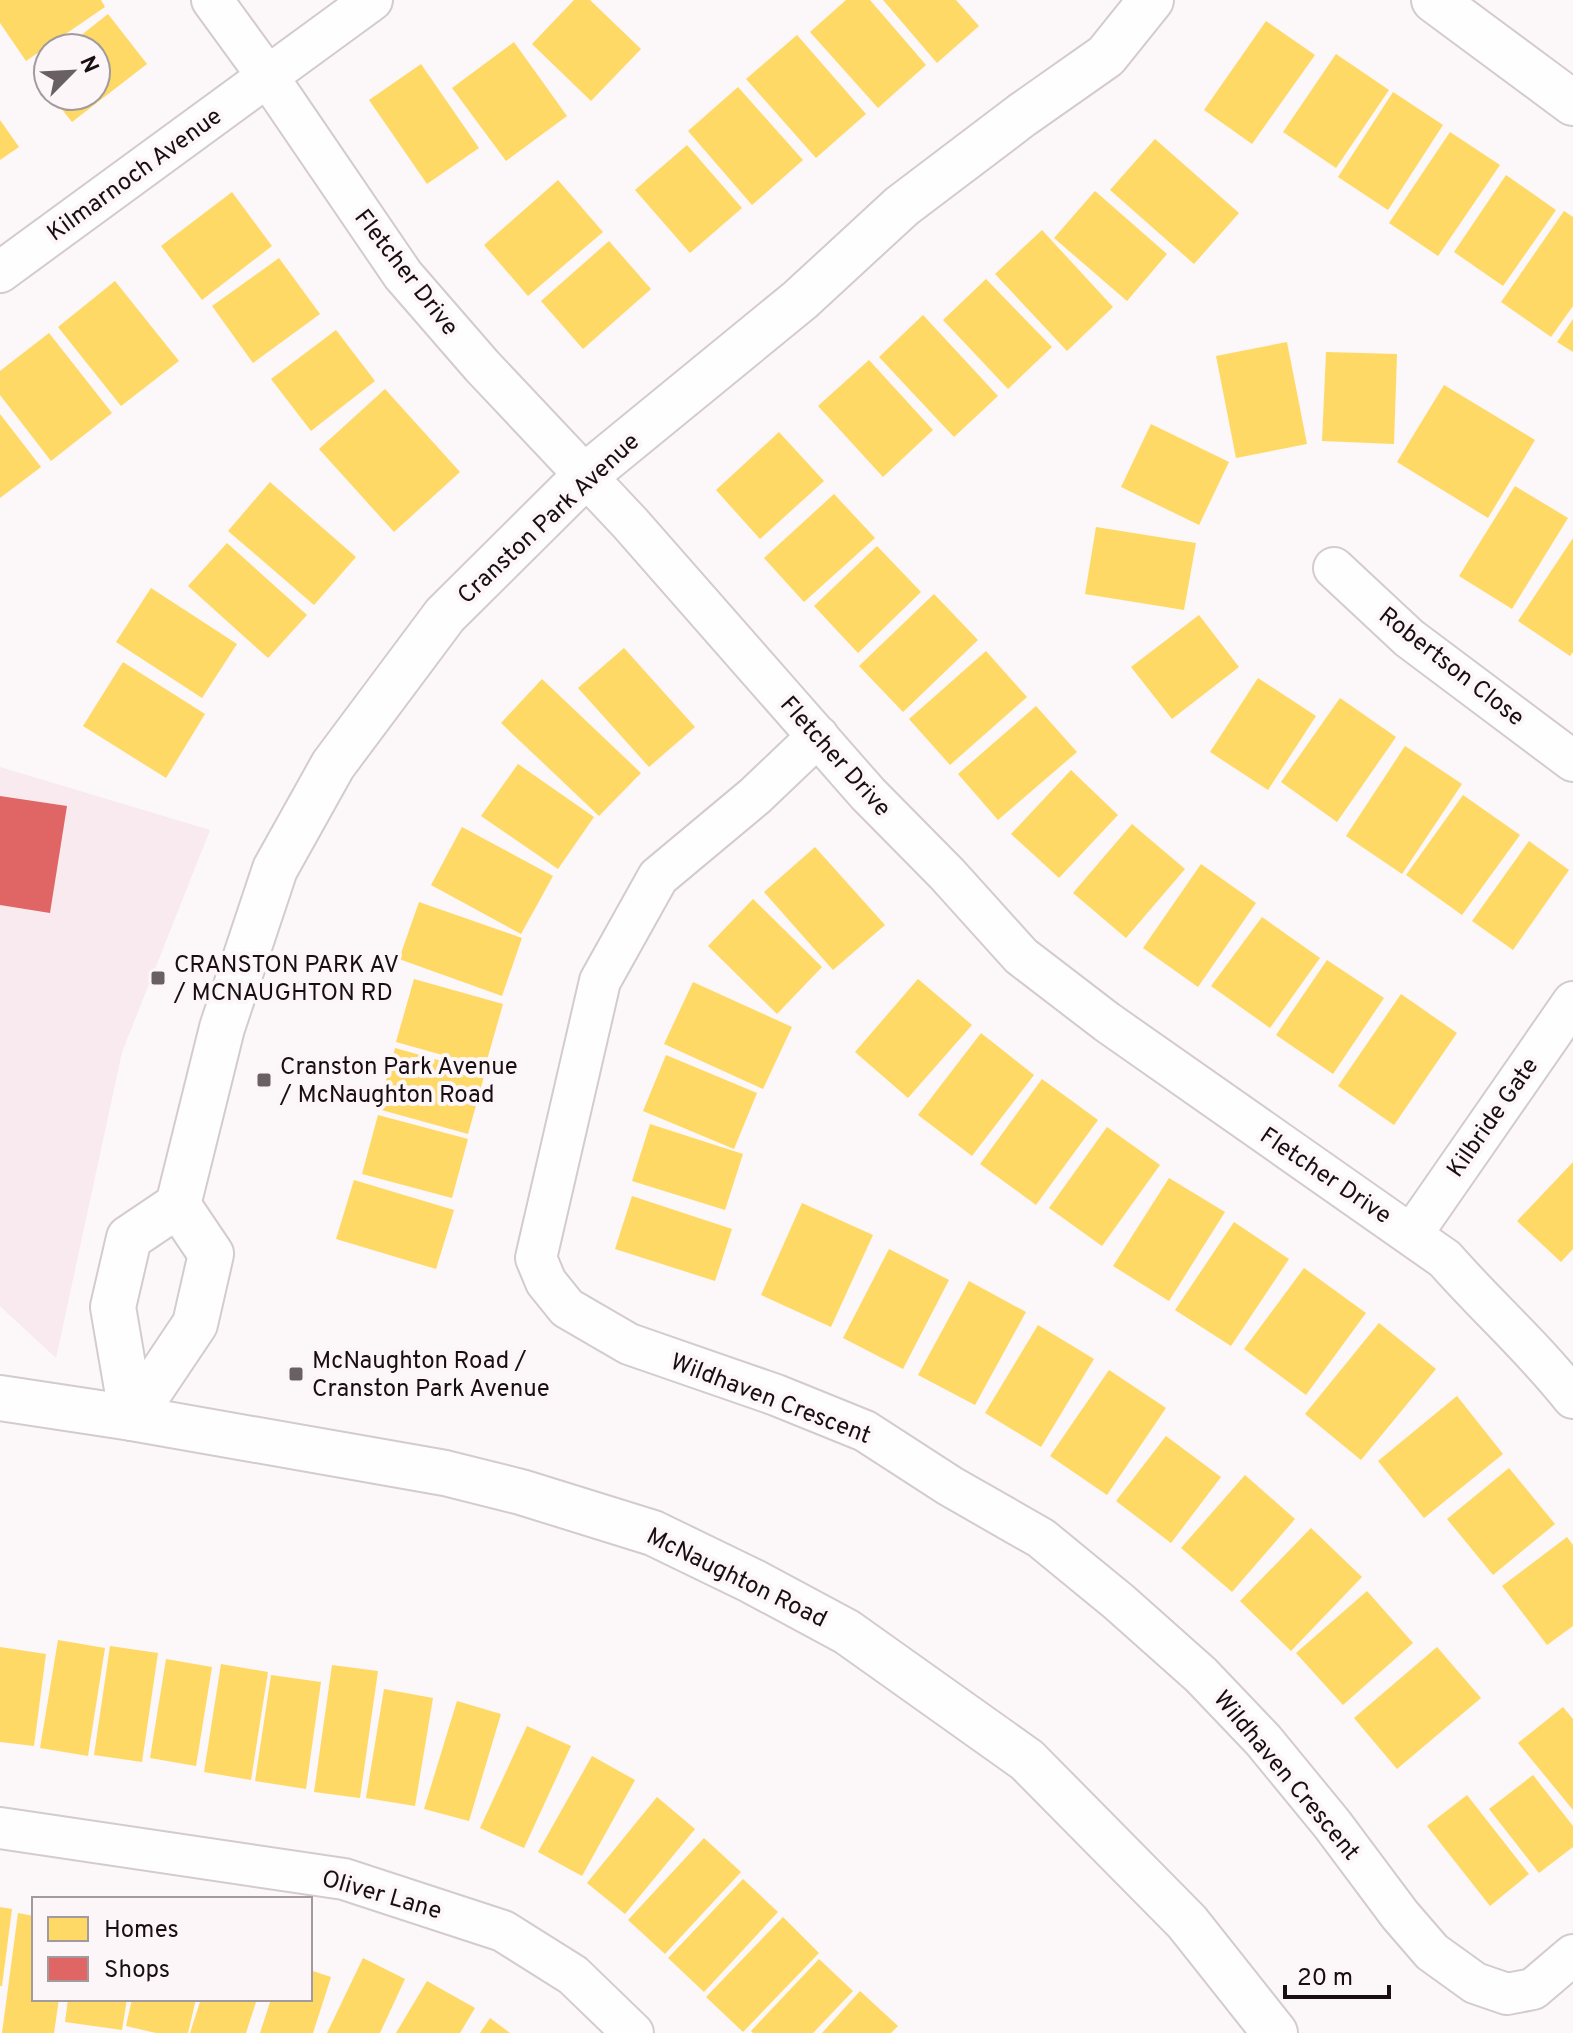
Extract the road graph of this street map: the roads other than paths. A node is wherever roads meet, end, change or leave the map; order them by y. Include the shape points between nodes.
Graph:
1 (212, 0) edge
2 (372, 0) edge
3 (1151, 0) edge
4 (1434, 0) edge
5 (268, 77) junction
6 (1573, 103) edge
7 (0, 272) edge
8 (585, 476) junction
9 (1334, 568) dead end
10 (818, 736) junction
11 (1573, 761) edge
12 (1573, 1002) edge
13 (178, 1205) junction
14 (1412, 1234) junction
15 (0, 1398) edge
16 (1573, 1398) edge
17 (132, 1418) junction
18 (0, 1828) edge
19 (1573, 1955) edge
20 (633, 2033) edge
21 (1275, 2033) edge

1 - 5 street, Fletcher Drive
2 - 5 street, Kilmarnoch Avenue
3 - 8 street, Cranston Park Avenue via 1106,56 902,206 800,300
4 - 6 street
5 - 7 street, Kilmarnoch Avenue
5 - 8 street, Fletcher Drive via 403,275
8 - 10 street, Fletcher Drive
8 - 13 street, Cranston Park Avenue via 445,615 318,791 275,869 222,1028
9 - 11 street, Robertson Close via 1409,638
10 - 14 street, Fletcher Drive via 1021,956 1119,1031
10 - 19 street, Wildhaven Crescent via 658,877 600,981 536,1258 546,1282 567,1308 629,1344 865,1431 1041,1538 1201,1675 1263,1740 1432,1952 1475,1983 1507,1994 1533,1989
12 - 14 street, Kilbride Gate
13 - 17 street via 129,1238 113,1307
13 - 17 street via 211,1254 195,1324
14 - 16 street, Fletcher Drive via 1445,1259 1516,1331
15 - 17 street, McNaughton Road
17 - 21 street, McNaughton Road via 445,1473 521,1492 653,1533 847,1632 1027,1760 1187,1922
18 - 20 street, Oliver Lane via 344,1879 503,1931 573,1975

